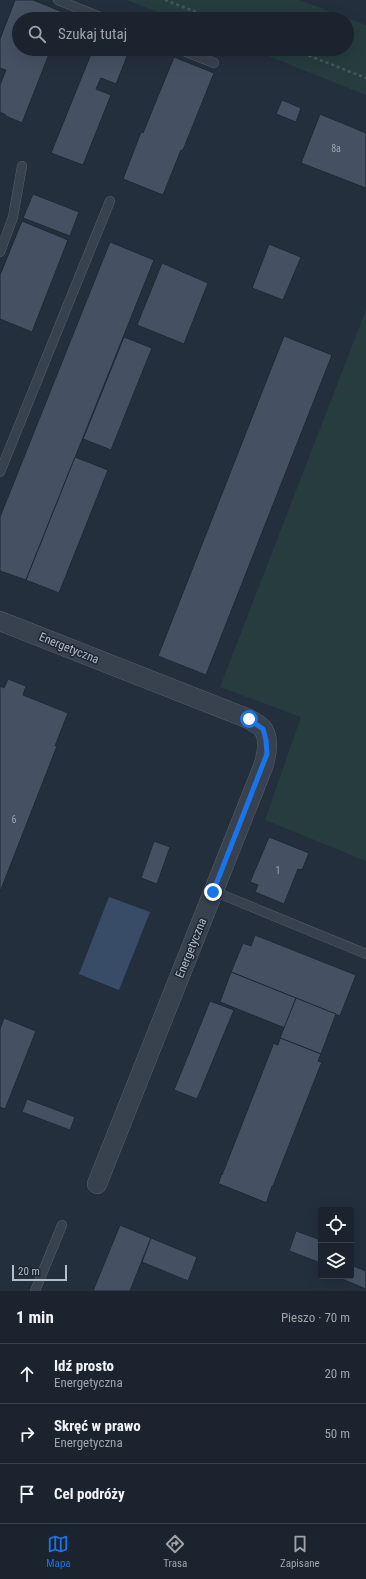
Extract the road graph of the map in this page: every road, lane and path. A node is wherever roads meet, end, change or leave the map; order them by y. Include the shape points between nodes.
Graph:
1 (58, 0) edge
2 (165, 0) edge
3 (88, 12) edge
4 (196, 12) edge
5 (196, 56) edge
6 (310, 56) edge
7 (214, 63) dead end
8 (366, 78) edge
9 (22, 166) dead end
10 (110, 201) dead end
11 (0, 252) edge
12 (0, 472) edge
13 (0, 621) edge
14 (213, 892) junction
15 (366, 954) edge
16 (96, 1184) dead end
17 (62, 1225) dead end
18 (35, 1291) edge

1 - 3 lane
2 - 4 path
5 - 7 lane
6 - 8 path
9 - 11 lane via 14,217
10 - 12 lane
13 - 14 street, Energetyczna via 249,719 263,729 267,754
14 - 15 lane
14 - 16 street, Energetyczna
17 - 18 lane

